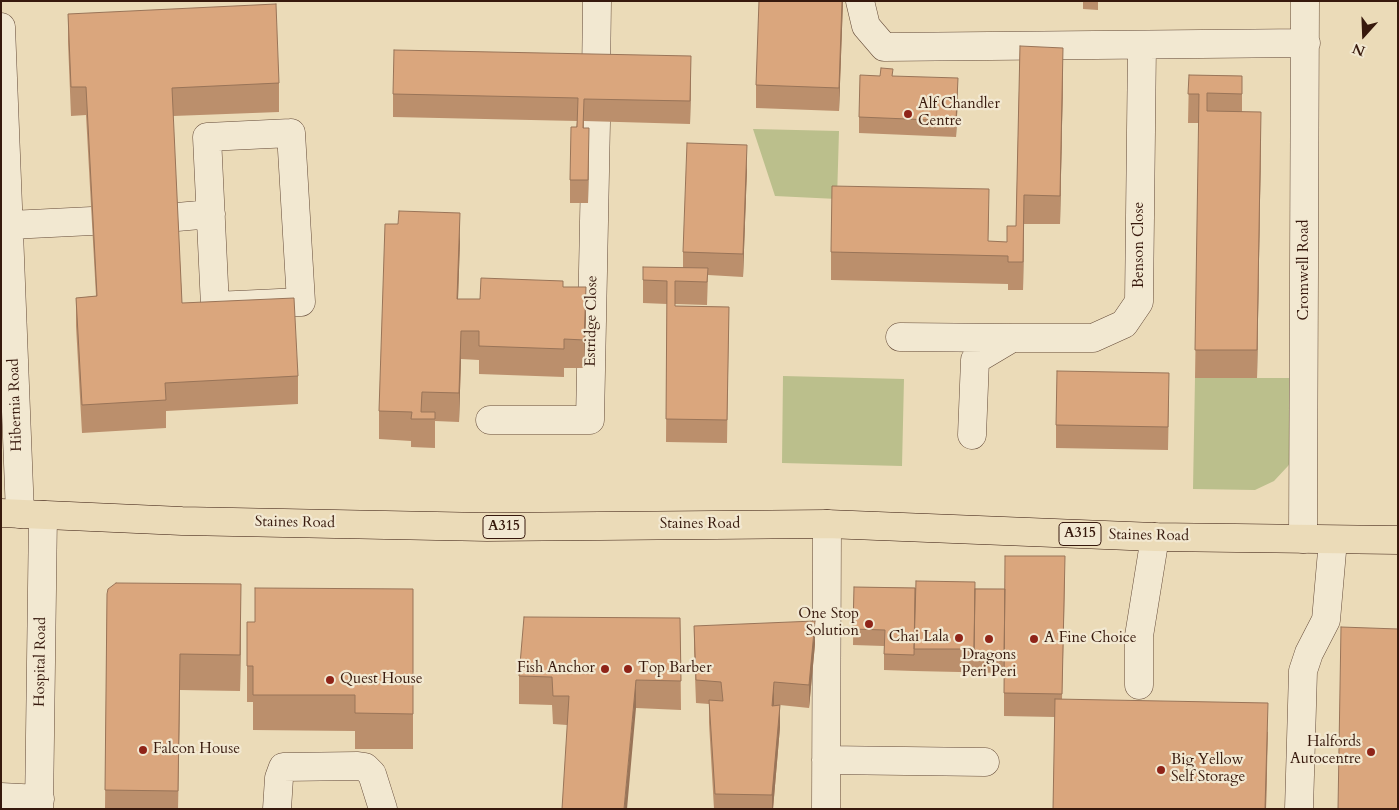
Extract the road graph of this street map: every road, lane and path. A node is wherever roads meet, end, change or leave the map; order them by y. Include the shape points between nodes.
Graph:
1 (597, 1) edge
2 (860, 1) edge
3 (1305, 1) edge
4 (1, 27) edge
5 (1306, 43) junction
6 (1142, 46) junction
7 (596, 77) edge
8 (596, 122) edge
9 (211, 214) junction
10 (177, 217) edge
11 (92, 221) edge
12 (10, 225) junction
13 (900, 337) dead end
14 (1012, 338) junction
15 (490, 420) dead end
16 (972, 434) dead end
17 (22, 514) edge
18 (827, 524) junction
19 (1155, 537) junction
20 (1303, 538) junction
21 (1333, 540) junction
22 (1398, 540) edge
23 (1139, 685) dead end
24 (826, 760) junction
25 (985, 762) dead end
26 (1, 797) edge
27 (40, 804) edge
28 (277, 809) edge
29 (383, 809) edge
30 (826, 809) edge
31 (1298, 809) edge

1 - 7 street
2 - 6 street via 866,26 884,47
3 - 5 street, Cromwell Road
4 - 12 street, Hibernia Road
5 - 6 street
5 - 20 street, Cromwell Road
6 - 14 street, Benson Close via 1139,302 1124,324 1093,338
8 - 15 street, Estridge Close via 590,420
9 - 9 street via 207,137 291,133 301,302 215,306
9 - 10 street
11 - 12 street
12 - 17 street, Hibernia Road
13 - 14 street, Benson Close
14 - 16 street via 975,360
17 - 18 main road, Staines Road / A315 via 182,521 487,527
17 - 27 street, Hospital Road
18 - 19 main road, Staines Road / A315
18 - 24 street
19 - 20 main road, Staines Road / A315
19 - 23 street via 1139,636
20 - 21 main road, Staines Road / A315
21 - 22 main road, Staines Road / A315
21 - 31 street via 1326,620 1303,671
24 - 25 street
24 - 30 street
26 - 27 street
28 - 29 street via 283,767 358,766 366,767 372,774

